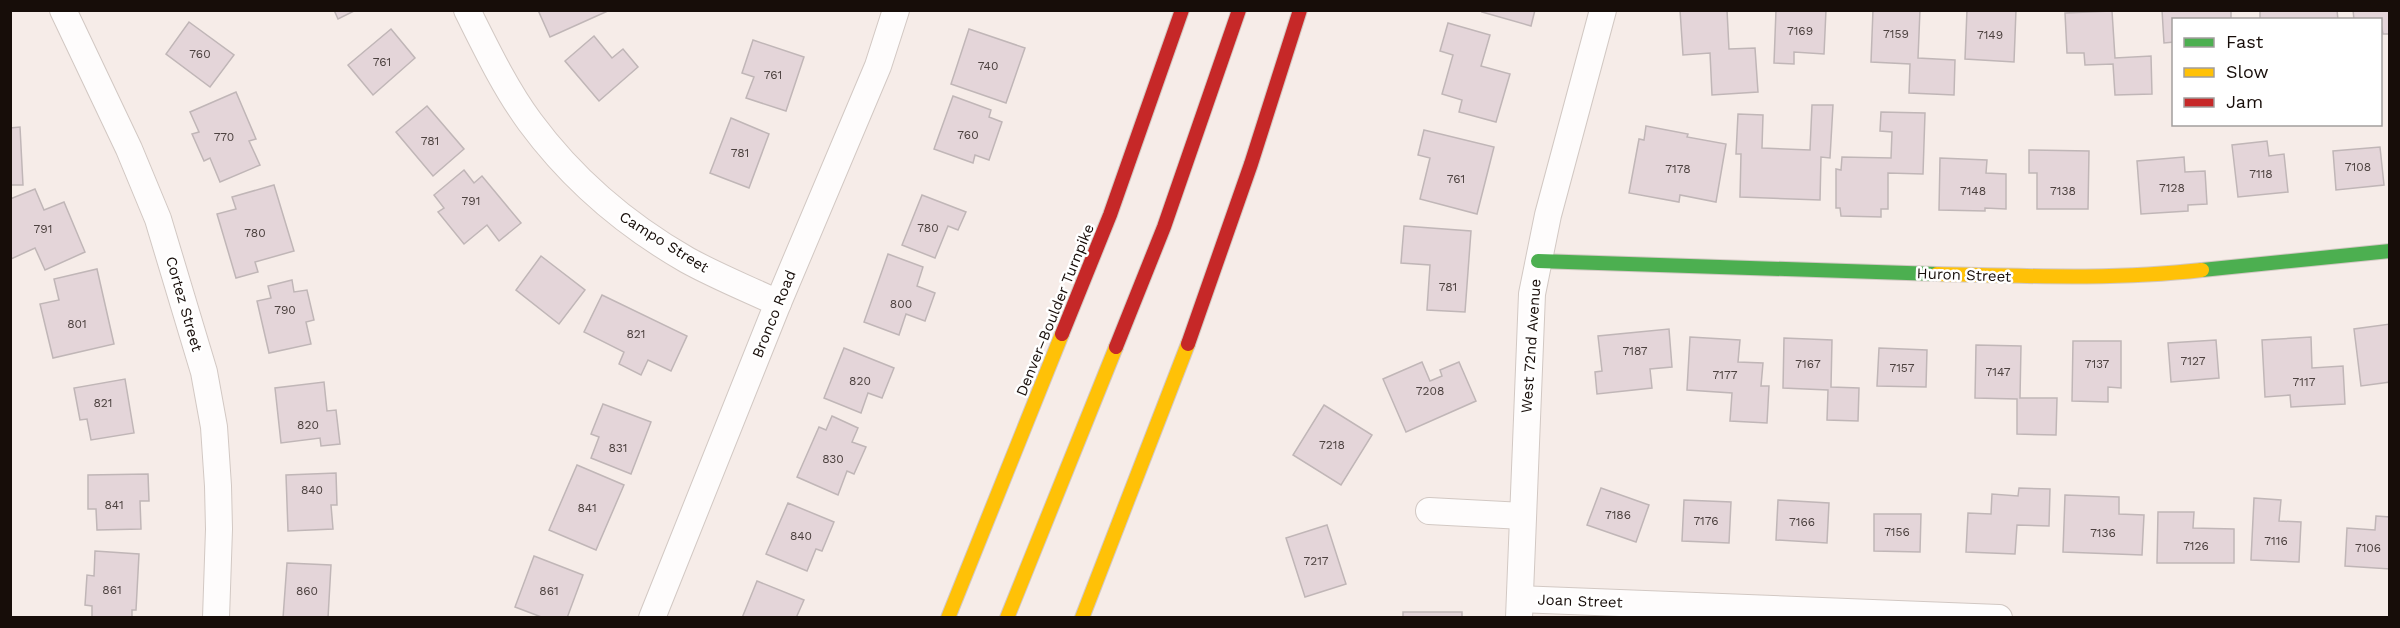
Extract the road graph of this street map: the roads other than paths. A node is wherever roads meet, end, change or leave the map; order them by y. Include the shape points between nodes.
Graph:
1 (63, 10) edge
2 (467, 10) edge
3 (896, 10) edge
4 (1182, 10) edge
5 (1239, 10) edge
6 (1300, 10) edge
7 (1603, 10) edge
8 (2390, 251) edge
9 (1538, 261) junction
10 (778, 303) junction
11 (1429, 512) dead end
12 (1523, 516) junction
13 (1520, 608) edge
14 (216, 618) edge
15 (652, 618) edge
16 (948, 618) edge
17 (1007, 618) edge
18 (1082, 618) edge
19 (1999, 618) edge

1 - 14 street, Cortez Street via 158,219 204,372 214,427 218,486
2 - 10 street, Campo Street via 529,121 598,197 636,228 688,260
3 - 10 street, Bronco Road via 878,66
4 - 16 main road, Denver–Boulder Turnpike via 1110,216
5 - 17 main road via 1164,226
6 - 18 main road via 1215,269
7 - 9 street, West 72nd Avenue
8 - 9 main road, Huron Street via 2168,274 2047,277
9 - 12 street, West 72nd Avenue via 1530,321
10 - 15 street, Bronco Road
11 - 12 street
12 - 13 street, West 72nd Avenue
13 - 19 street, Joan Street

